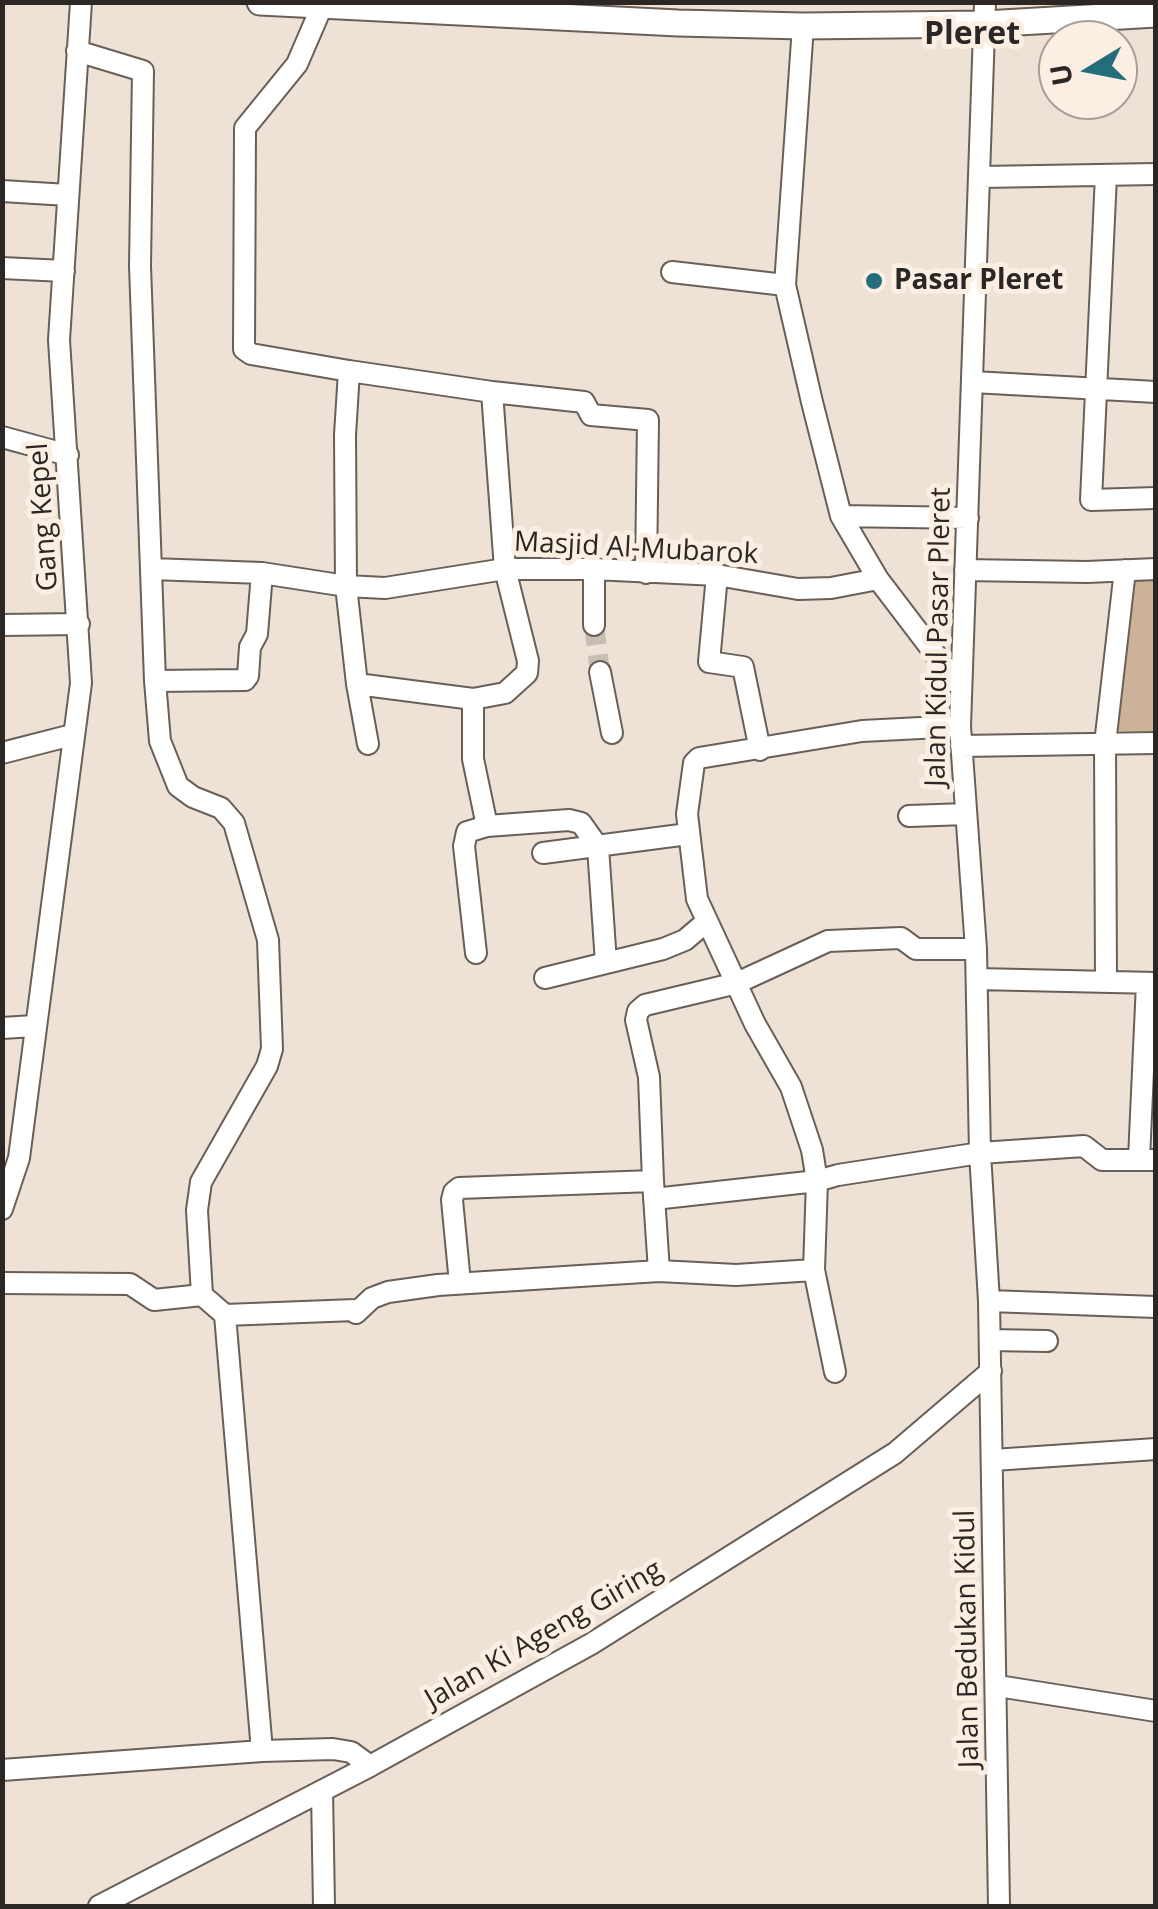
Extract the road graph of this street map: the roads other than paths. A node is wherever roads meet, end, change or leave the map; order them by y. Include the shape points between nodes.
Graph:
1 (80, 2) edge
2 (260, 2) edge
3 (322, 6) junction
4 (985, 13) edge
5 (1156, 14) edge
6 (803, 26) junction
7 (77, 51) junction
8 (1156, 174) edge
9 (1106, 175) junction
10 (981, 177) junction
11 (2, 191) edge
12 (68, 196) junction
13 (2, 268) edge
14 (64, 270) junction
15 (672, 272) dead end
16 (784, 284) junction
17 (349, 371) junction
18 (972, 382) junction
19 (1097, 391) junction
20 (492, 392) junction
21 (1156, 392) edge
22 (2, 436) edge
23 (68, 455) junction
24 (1156, 498) edge
25 (841, 516) junction
26 (968, 518) junction
27 (152, 569) junction
28 (504, 569) junction
29 (594, 569) junction
30 (1156, 569) edge
31 (965, 570) junction
32 (1125, 570) junction
33 (262, 573) junction
34 (646, 573) junction
35 (717, 575) junction
36 (878, 579) junction
37 (346, 586) junction
38 (78, 624) junction
39 (2, 625) edge
40 (594, 626) tunnel mouth
41 (600, 672) tunnel mouth
42 (155, 681) junction
43 (356, 684) junction
44 (961, 688) junction
45 (473, 699) junction
46 (612, 733) dead end
47 (72, 734) junction
48 (960, 736) junction
49 (1156, 743) edge
50 (368, 744) dead end
51 (1104, 744) junction
52 (760, 750) junction
53 (2, 754) edge
54 (966, 814) junction
55 (909, 816) dead end
56 (487, 826) junction
57 (688, 834) junction
58 (598, 847) junction
59 (543, 853) dead end
60 (705, 923) junction
61 (976, 949) junction
62 (476, 953) dead end
63 (606, 963) junction
64 (545, 978) dead end
65 (977, 978) junction
66 (1106, 982) junction
67 (1151, 983) edge
68 (737, 984) junction
69 (34, 1026) junction
70 (2, 1028) edge
71 (1148, 1064) edge
72 (980, 1153) junction
73 (1147, 1159) edge
74 (816, 1181) junction
75 (653, 1190) junction
76 (2, 1209) edge
77 (814, 1270) junction
78 (660, 1271) junction
79 (2, 1282) edge
80 (460, 1283) junction
81 (202, 1295) junction
82 (989, 1300) junction
83 (1156, 1306) edge
84 (225, 1315) junction
85 (990, 1340) junction
86 (1047, 1341) dead end
87 (991, 1371) junction
88 (835, 1372) dead end
89 (1156, 1449) edge
90 (993, 1460) junction
91 (998, 1686) junction
92 (1156, 1711) edge
93 (262, 1750) junction
94 (370, 1766) junction
95 (2, 1770) edge
96 (322, 1792) junction
97 (99, 1906) edge
98 (324, 1906) edge
99 (999, 1906) edge

1 - 7 street, Gang Kepel
2 - 3 main road
3 - 6 main road
3 - 17 street via 296,64 244,128 244,346 250,354
4 - 5 main road
4 - 6 main road
4 - 10 street, Jalan Kidul Pasar Pleret
6 - 16 street
7 - 12 street, Gang Kepel
7 - 27 street via 143,71 140,282
8 - 9 street
9 - 10 street
9 - 19 street
10 - 18 street, Jalan Kidul Pasar Pleret
11 - 12 street
12 - 14 street, Gang Kepel
13 - 14 street
14 - 23 street, Gang Kepel via 59,340
15 - 16 street
16 - 25 street
17 - 20 street
17 - 37 street
18 - 19 street
18 - 26 street, Jalan Kidul Pasar Pleret
19 - 21 street
19 - 24 street via 1091,500
20 - 28 street
20 - 34 street via 584,402 592,415 648,420
22 - 23 street
23 - 38 street, Gang Kepel
25 - 26 street
25 - 36 street
26 - 31 street, Jalan Kidul Pasar Pleret
27 - 33 street, Masjid Al-Mubarok
27 - 42 street
28 - 29 street, Masjid Al-Mubarok
28 - 37 street, Masjid Al-Mubarok via 385,588
28 - 45 street via 527,673 505,693
29 - 34 street, Masjid Al-Mubarok
29 - 40 street
30 - 32 street
31 - 32 street
31 - 44 street, Jalan Kidul Pasar Pleret
32 - 51 street
33 - 37 street, Masjid Al-Mubarok
33 - 42 street via 245,680
34 - 35 street, Masjid Al-Mubarok
35 - 36 street, Masjid Al-Mubarok via 798,589
35 - 52 street via 709,662 743,667
36 - 44 street
37 - 43 street
38 - 39 street
38 - 47 street, Gang Kepel via 80,684
41 - 46 street
42 - 81 street via 166,761 184,792 221,808 234,823 268,940 272,1049 201,1182
43 - 45 street
43 - 50 street
44 - 48 street, Jalan Kidul Pasar Pleret
45 - 56 street via 473,760
47 - 53 street
47 - 69 street, Gang Kepel
48 - 51 street
48 - 52 street via 862,732
48 - 54 street, Jalan Kidul Pasar Pleret
49 - 51 street
51 - 66 street
52 - 57 street via 694,763
54 - 55 street
54 - 61 street, Jalan Kidul Pasar Pleret
56 - 58 street via 569,820
56 - 62 street via 465,837
57 - 58 street
57 - 60 street
58 - 59 street
58 - 63 street
60 - 63 street via 663,950
60 - 68 street
61 - 65 street, Jalan Kidul Pasar Pleret
61 - 68 street via 916,949 900,938 828,941
63 - 64 street
65 - 66 street
65 - 72 street, Jalan Kidul Pasar Pleret
66 - 67 street
67 - 71 street
68 - 74 street via 792,1087
68 - 75 street via 645,1004 638,1012 649,1078
69 - 70 street
69 - 76 street, Gang Kepel via 19,1158
71 - 73 street
72 - 73 street via 1084,1146 1102,1160
72 - 74 street
72 - 82 street, Jalan Kidul Pasar Pleret
74 - 75 street
74 - 77 street
75 - 78 street
75 - 80 street via 459,1188 452,1200
77 - 78 street via 736,1276
77 - 88 street
78 - 80 street
79 - 81 street via 126,1283 158,1300
80 - 84 street via 388,1292 356,1313
81 - 84 street
82 - 83 street
82 - 85 street, Jalan Kidul Pasar Pleret
84 - 93 street
85 - 86 street
85 - 87 street, Jalan Kidul Pasar Pleret
87 - 90 street, Jalan Bedukan Kidul
87 - 94 street, Jalan Ki Ageng Giring via 894,1453 591,1644
89 - 90 street
90 - 91 street, Jalan Bedukan Kidul
91 - 92 street
91 - 99 street, Jalan Bedukan Kidul
93 - 94 street via 343,1749
93 - 95 street
94 - 96 street, Jalan Ki Ageng Giring
96 - 97 street, Jalan Ki Ageng Giring
96 - 98 street

